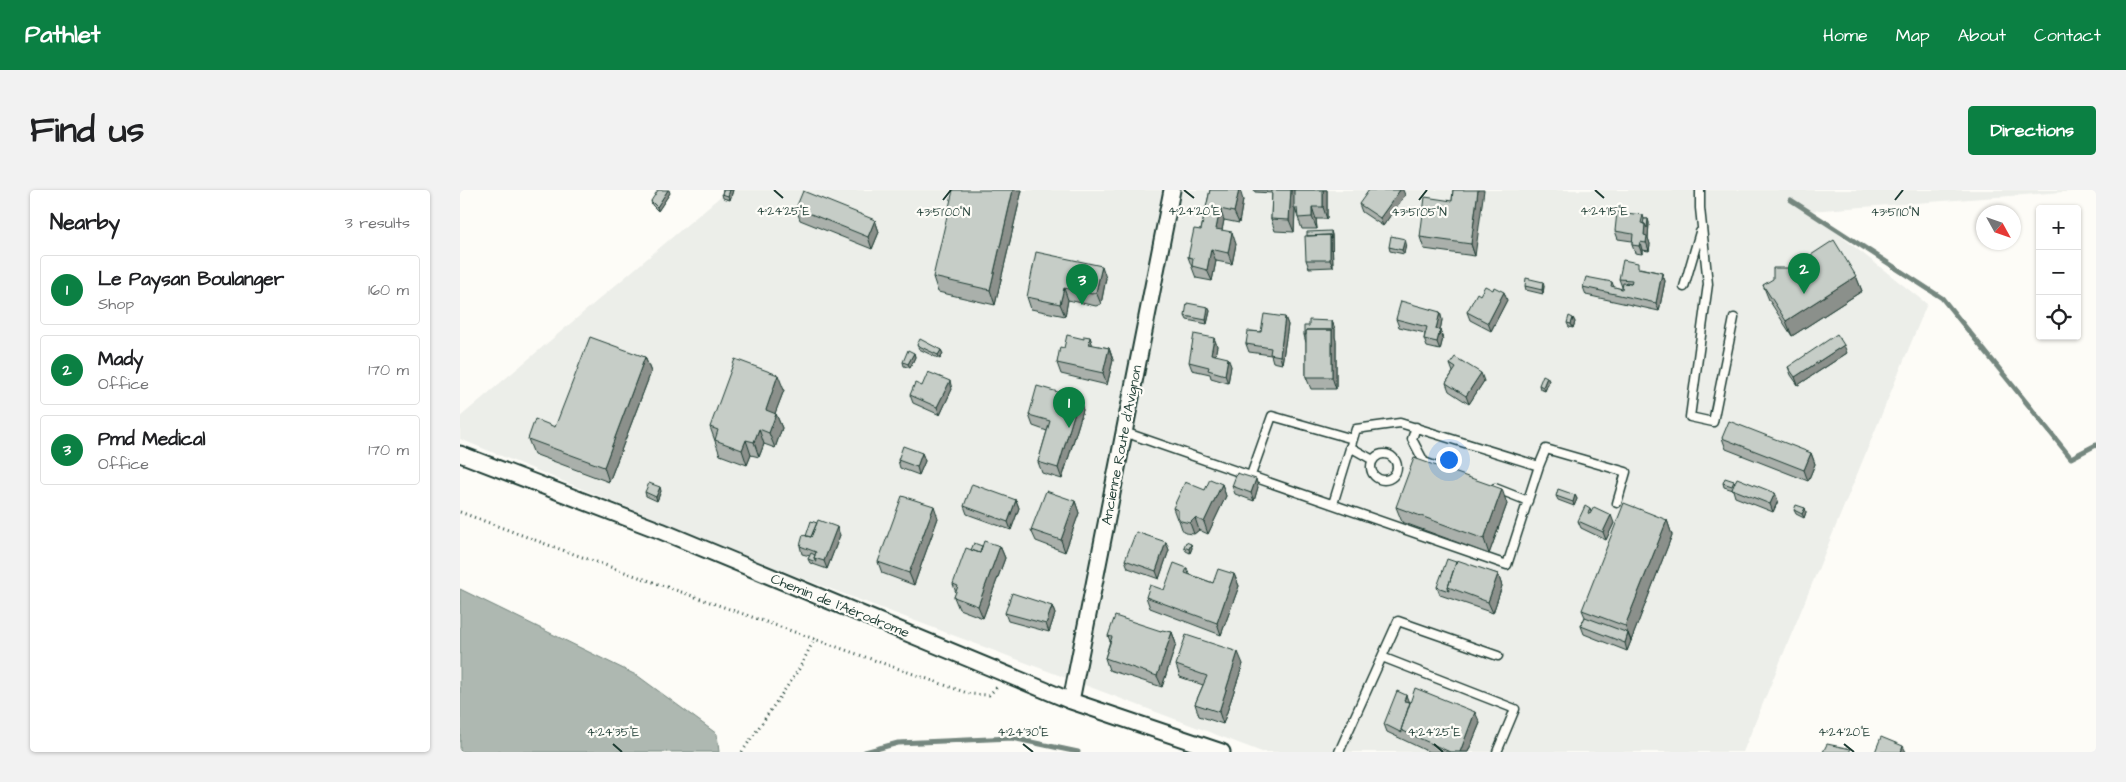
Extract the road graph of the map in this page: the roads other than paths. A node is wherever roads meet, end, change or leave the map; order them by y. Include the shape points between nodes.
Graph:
1 (1172, 190) edge
2 (1700, 190) edge
3 (1702, 228) junction
4 (1684, 287) dead end
5 (1734, 318) dead end
6 (1416, 427) junction
7 (1124, 432) junction
8 (1353, 439) junction
9 (1350, 447) junction
10 (460, 454) edge
11 (1373, 460) dead end
12 (1539, 466) junction
13 (1441, 468) edge
14 (1251, 475) junction
15 (1485, 484) edge
16 (1528, 501) junction
17 (1617, 503) dead end
18 (1333, 504) junction
19 (1498, 656) dead end
20 (1382, 657) junction
21 (1071, 701) junction
22 (1342, 751) edge
23 (1222, 752) edge
24 (1497, 752) edge

1 - 7 street, Ancienne Route d'Avignon
2 - 3 lane
3 - 4 lane
3 - 5 lane via 1708,284 1690,417 1713,422
6 - 8 lane via 1400,423 1356,429
6 - 12 lane
6 - 13 lane via 1412,439 1424,462
7 - 14 lane
7 - 21 street, Ancienne Route d'Avignon
8 - 9 lane
8 - 14 lane via 1272,416
9 - 11 lane
9 - 18 lane
10 - 21 street, Chemin de l'Aérodrome via 661,531
12 - 16 lane
12 - 17 lane via 1546,448 1626,472
14 - 18 lane
15 - 16 lane
16 - 18 lane via 1507,565
19 - 20 lane via 1398,621
20 - 22 lane
20 - 24 lane via 1515,709
21 - 23 street, Chemin de l'Aérodrome

